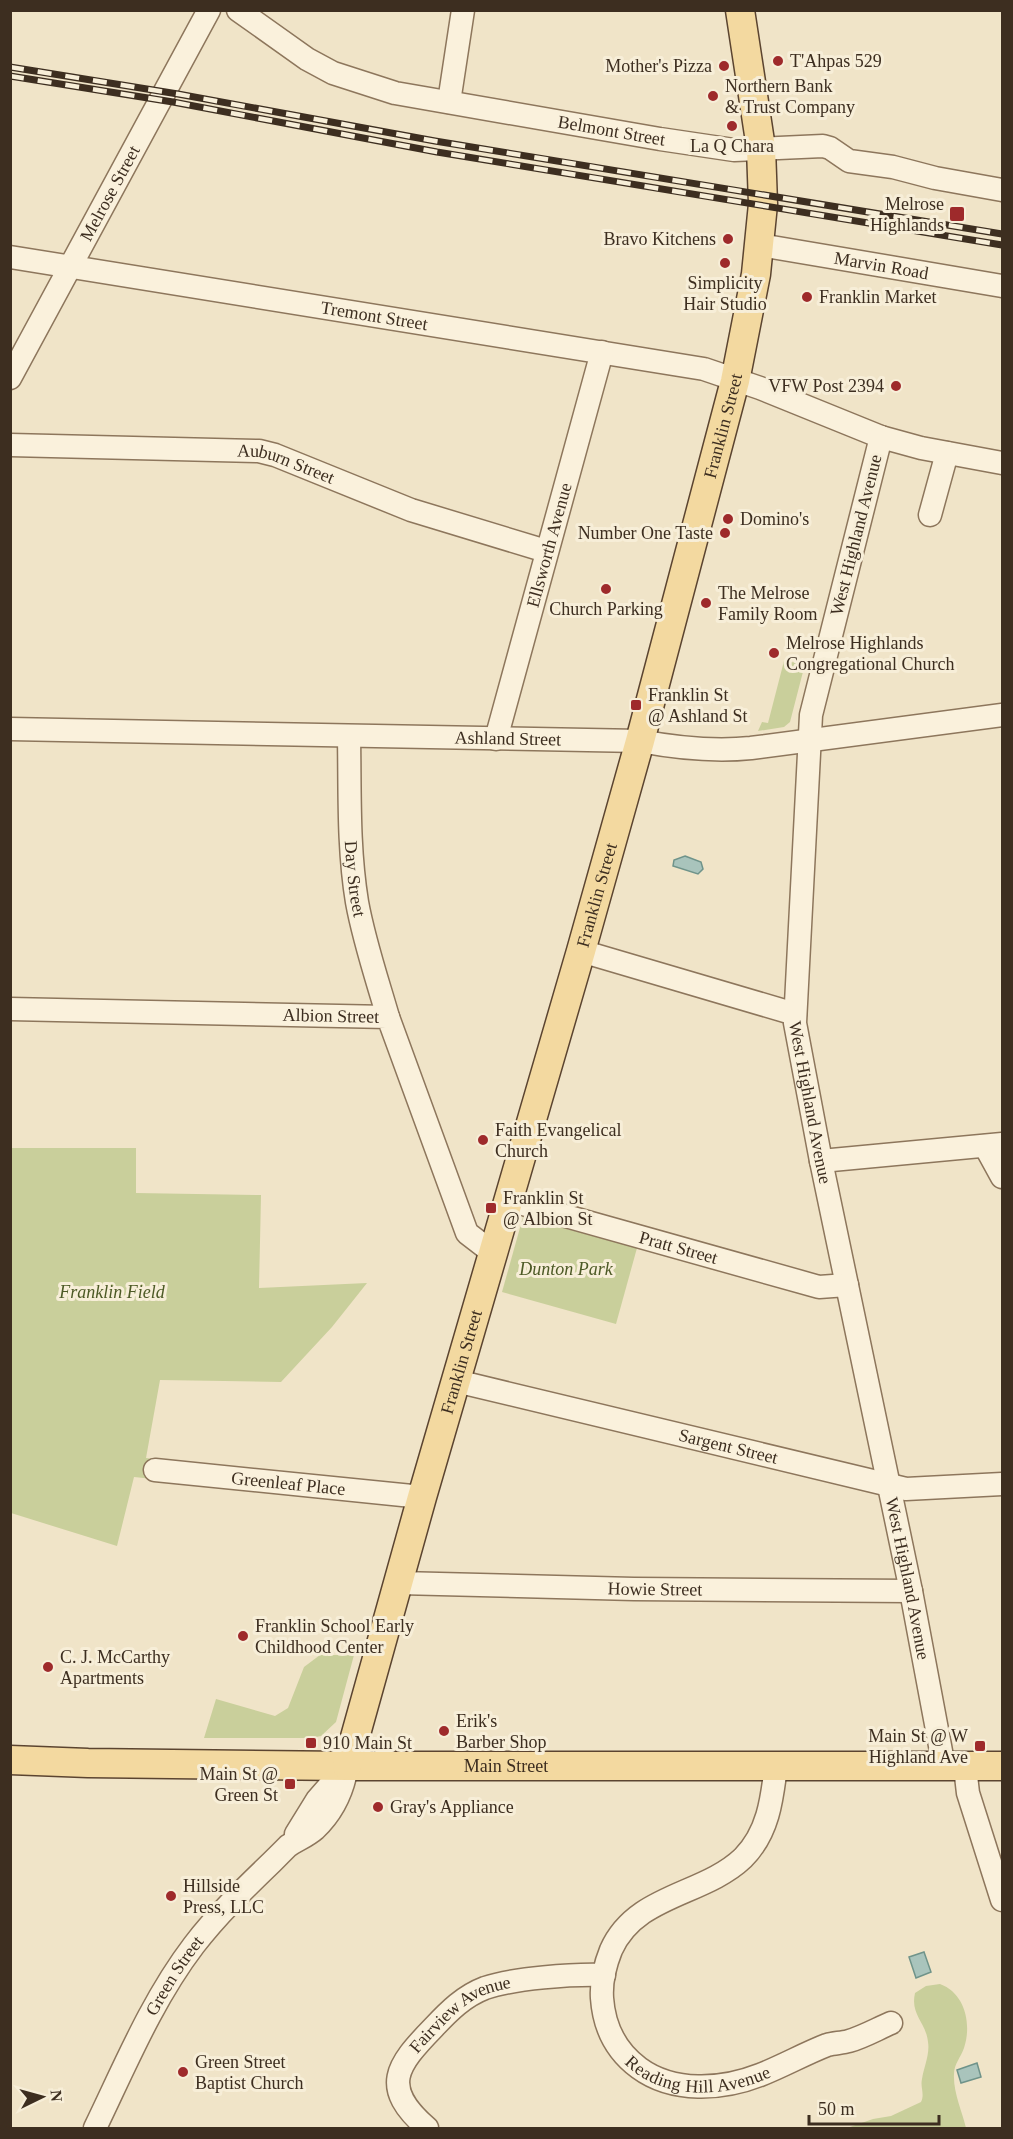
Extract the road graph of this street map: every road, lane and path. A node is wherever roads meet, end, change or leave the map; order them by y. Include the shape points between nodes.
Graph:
1 (209, 10) edge
2 (238, 10) edge
3 (463, 10) edge
4 (740, 10) edge
5 (448, 102) junction
6 (761, 148) junction
7 (1002, 190) edge
8 (760, 245) junction
9 (10, 257) edge
10 (70, 267) junction
11 (1002, 286) edge
12 (602, 352) junction
13 (10, 378) edge
14 (735, 381) junction
15 (881, 437) junction
16 (10, 445) edge
17 (946, 453) junction
18 (1002, 463) edge
19 (930, 515) dead end
20 (546, 551) junction
21 (1002, 716) edge
22 (10, 729) edge
23 (350, 737) junction
24 (496, 739) junction
25 (640, 741) junction
26 (809, 741) junction
27 (581, 951) junction
28 (10, 1009) edge
29 (795, 1014) junction
30 (388, 1017) junction
31 (994, 1145) edge
32 (821, 1161) junction
33 (1002, 1177) edge
34 (509, 1200) junction
35 (493, 1253) junction
36 (847, 1285) junction
37 (456, 1381) junction
38 (155, 1470) dead end
39 (1002, 1484) edge
40 (889, 1486) junction
41 (422, 1497) junction
42 (399, 1583) junction
43 (911, 1591) junction
44 (10, 1760) edge
45 (347, 1766) junction
46 (776, 1766) junction
47 (1002, 1766) edge
48 (954, 1767) junction
49 (1002, 1900) edge
50 (604, 1975) junction
51 (891, 2024) dead end
52 (101, 2126) edge
53 (428, 2128) edge

1 - 10 street, Melrose Street
2 - 5 street, Belmont Street via 333,73 395,93
3 - 5 street
4 - 6 main road, Franklin Street
5 - 6 street, Belmont Street via 734,150
6 - 7 street, Belmont Street via 823,146 849,161
6 - 8 main road, Franklin Street
8 - 11 street, Marvin Road
8 - 14 main road, Franklin Street
9 - 10 street, Tremont Street
10 - 12 street, Tremont Street
10 - 13 street, Melrose Street
12 - 14 street, Tremont Street via 704,369
12 - 20 street, Ellsworth Avenue
14 - 15 street, Tremont Street
14 - 25 main road, Franklin Street
15 - 17 street, Tremont Street
15 - 26 street, West Highland Avenue via 811,712
16 - 20 street, Auburn Street via 260,451 411,510
17 - 18 street, Tremont Street
17 - 19 street
20 - 24 street, Ellsworth Avenue
21 - 26 street, Ashland Street
22 - 23 street, Ashland Street
23 - 24 street, Ashland Street
23 - 30 street, Day Street via 356,892 366,944
24 - 25 street, Ashland Street
25 - 26 street, Ashland Street via 712,751
25 - 27 main road, Franklin Street
26 - 29 street, West Highland Avenue
27 - 29 street
27 - 34 main road, Franklin Street
28 - 30 street, Albion Street
29 - 32 street, West Highland Avenue
30 - 35 street, Albion Street via 467,1233
31 - 32 street
31 - 33 street
32 - 36 street, West Highland Avenue
34 - 35 main road, Franklin Street
34 - 36 street, Pratt Street via 819,1287
35 - 37 main road, Franklin Street
36 - 40 street, West Highland Avenue
37 - 40 street, Sargent Street
37 - 41 main road, Franklin Street
38 - 41 street, Greenleaf Place
39 - 40 street, Sargent Street via 913,1489
40 - 43 street, West Highland Avenue
41 - 42 main road, Franklin Street
42 - 43 street, Howie Street
42 - 45 main road, Franklin Street
43 - 48 street, West Highland Avenue
44 - 45 main road, Main Street
45 - 46 main road, Main Street
45 - 52 street, Green Street via 318,1800 289,1846 194,1945 156,2002
46 - 48 main road, Main Street
46 - 50 street, Reading Hill Avenue via 769,1814 753,1846 718,1876 639,1915 615,1941
47 - 48 main road, Main Street
48 - 49 street, West Highland Avenue via 968,1792
50 - 51 street, Reading Hill Avenue via 604,2015 613,2040 635,2065 668,2083 706,2086 749,2079 827,2045
50 - 53 street, Fairview Avenue via 496,1985 453,2007 411,2051 400,2071 402,2100

